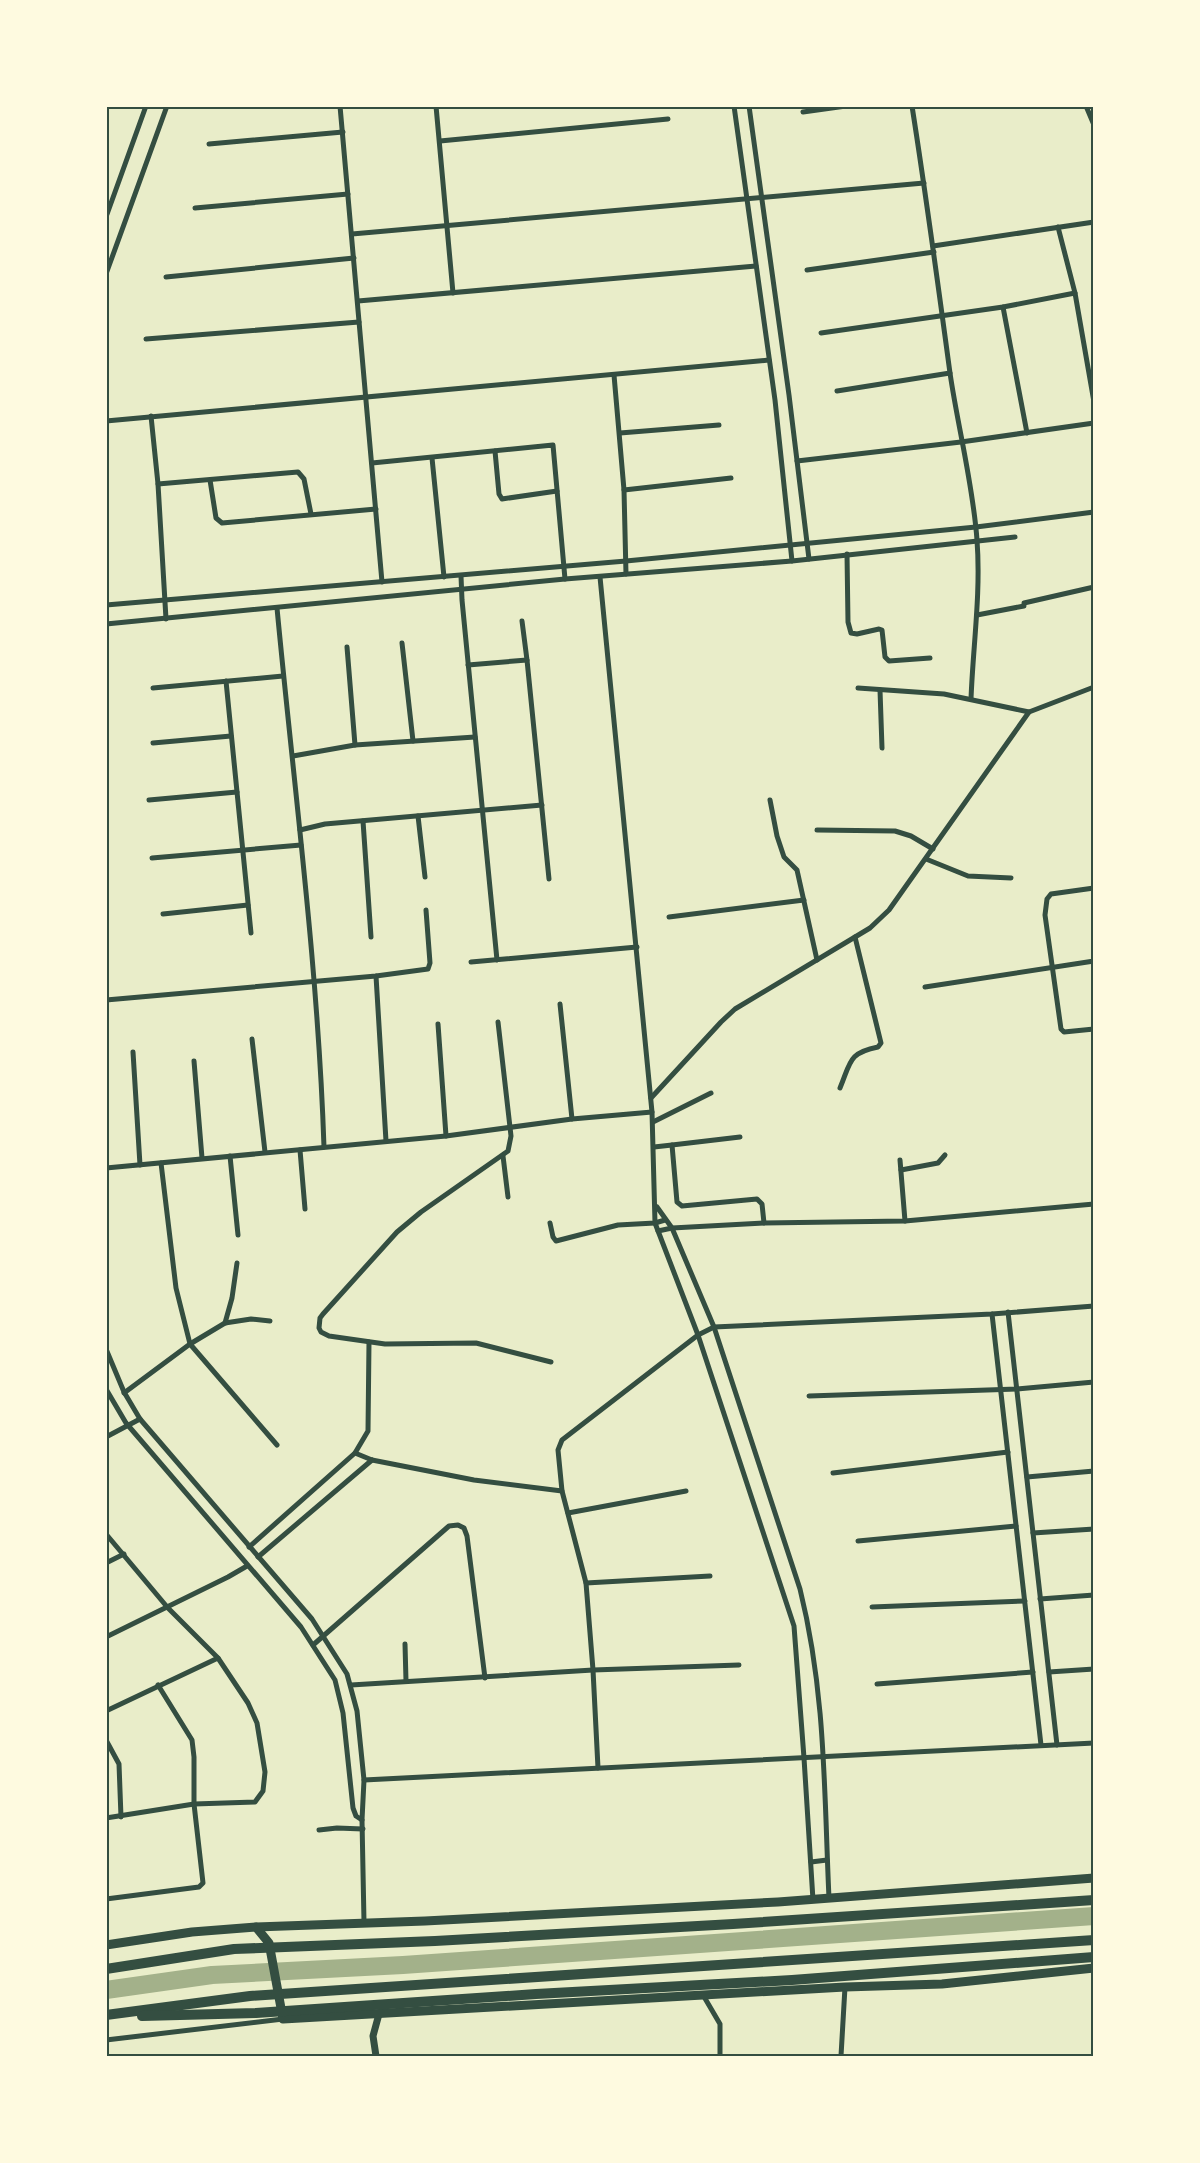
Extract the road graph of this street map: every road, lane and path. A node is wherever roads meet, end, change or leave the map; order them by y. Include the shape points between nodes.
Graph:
1 (146, 106) edge
2 (167, 106) edge
3 (340, 106) edge
4 (436, 106) edge
5 (734, 106) edge
6 (749, 106) edge
7 (846, 106) edge
8 (912, 106) edge
9 (1086, 106) edge
10 (802, 112) dead end
11 (668, 119) dead end
12 (1094, 125) edge
13 (343, 132) junction
14 (440, 141) junction
15 (209, 144) dead end
16 (924, 183) junction
17 (348, 194) junction
18 (762, 196) junction
19 (746, 199) junction
20 (195, 208) dead end
21 (106, 217) edge
22 (1094, 222) edge
23 (447, 224) junction
24 (1058, 227) junction
25 (352, 234) junction
26 (933, 249) junction
27 (354, 258) junction
28 (756, 266) junction
29 (107, 269) edge
30 (807, 270) dead end
31 (166, 277) dead end
32 (453, 292) junction
33 (1075, 293) junction
34 (358, 301) junction
35 (1003, 307) junction
36 (944, 315) junction
37 (359, 322) junction
38 (821, 333) dead end
39 (146, 339) dead end
40 (769, 360) junction
41 (950, 373) junction
42 (614, 375) junction
43 (837, 391) dead end
44 (366, 398) junction
45 (1094, 402) edge
46 (151, 416) junction
47 (106, 421) edge
48 (1094, 423) edge
49 (720, 425) dead end
50 (620, 433) junction
51 (1027, 433) junction
52 (962, 441) junction
53 (495, 451) junction
54 (432, 458) junction
55 (797, 460) junction
56 (372, 463) junction
57 (731, 478) dead end
58 (210, 480) junction
59 (158, 484) junction
60 (624, 490) junction
61 (557, 491) junction
62 (376, 509) junction
63 (1094, 512) edge
64 (311, 514) junction
65 (976, 527) junction
66 (1015, 537) dead end
67 (977, 542) junction
68 (807, 543) junction
69 (790, 544) junction
70 (847, 554) junction
71 (809, 559) junction
72 (626, 561) junction
73 (792, 561) junction
74 (564, 566) junction
75 (626, 574) junction
76 (461, 576) junction
77 (444, 577) junction
78 (600, 577) junction
79 (565, 579) junction
80 (382, 582) junction
81 (1094, 587) edge
82 (461, 591) junction
83 (165, 601) junction
84 (106, 605) edge
85 (277, 608) junction
86 (977, 615) junction
87 (166, 619) junction
88 (522, 621) dead end
89 (106, 624) edge
90 (402, 643) dead end
91 (347, 647) dead end
92 (930, 658) dead end
93 (527, 660) junction
94 (468, 665) junction
95 (284, 676) junction
96 (226, 681) junction
97 (1094, 687) edge
98 (153, 688) dead end
99 (858, 688) dead end
100 (880, 690) junction
101 (971, 699) junction
102 (1029, 712) junction
103 (231, 736) junction
104 (475, 737) junction
105 (413, 741) junction
106 (153, 743) dead end
107 (355, 745) junction
108 (882, 748) dead end
109 (294, 756) junction
110 (237, 792) junction
111 (149, 800) dead end
112 (770, 800) dead end
113 (542, 805) junction
114 (481, 810) junction
115 (418, 816) junction
116 (363, 821) junction
117 (300, 830) junction
118 (817, 830) dead end
119 (301, 845) junction
120 (933, 849) junction
121 (242, 850) junction
122 (152, 858) dead end
123 (926, 859) junction
124 (425, 877) dead end
125 (1011, 878) dead end
126 (549, 879) dead end
127 (1094, 888) edge
128 (804, 900) junction
129 (248, 905) junction
130 (426, 910) dead end
131 (163, 914) dead end
132 (669, 917) dead end
133 (250, 933) dead end
134 (371, 937) dead end
135 (855, 937) junction
136 (637, 947) junction
137 (497, 960) junction
138 (817, 960) junction
139 (1094, 961) edge
140 (471, 962) dead end
141 (1052, 968) junction
142 (376, 976) junction
143 (314, 982) junction
144 (925, 987) dead end
145 (106, 1000) edge
146 (560, 1004) dead end
147 (498, 1022) dead end
148 (438, 1024) dead end
149 (1094, 1029) edge
150 (252, 1039) dead end
151 (133, 1052) dead end
152 (194, 1061) dead end
153 (840, 1088) dead end
154 (711, 1093) dead end
155 (651, 1098) junction
156 (652, 1112) junction
157 (572, 1119) junction
158 (653, 1122) junction
159 (509, 1128) junction
160 (446, 1136) junction
161 (740, 1137) dead end
162 (386, 1141) junction
163 (672, 1145) junction
164 (324, 1147) junction
165 (654, 1147) junction
166 (300, 1150) junction
167 (265, 1152) junction
168 (945, 1155) dead end
169 (230, 1156) junction
170 (503, 1156) junction
171 (202, 1158) junction
172 (900, 1160) dead end
173 (161, 1163) junction
174 (140, 1165) junction
175 (106, 1168) edge
176 (901, 1170) junction
177 (508, 1197) dead end
178 (1094, 1204) edge
179 (656, 1205) junction
180 (305, 1209) dead end
181 (665, 1220) junction
182 (905, 1221) junction
183 (550, 1223) dead end
184 (655, 1223) junction
185 (765, 1223) junction
186 (672, 1228) junction
187 (658, 1231) junction
188 (238, 1235) dead end
189 (237, 1263) dead end
190 (1094, 1306) edge
191 (1008, 1312) junction
192 (992, 1314) junction
193 (270, 1321) dead end
194 (225, 1323) junction
195 (714, 1328) junction
196 (698, 1335) junction
197 (369, 1342) junction
198 (190, 1344) junction
199 (106, 1349) edge
200 (551, 1362) dead end
201 (1094, 1382) edge
202 (106, 1389) edge
203 (1001, 1389) junction
204 (1017, 1389) junction
205 (124, 1393) junction
206 (809, 1396) dead end
207 (140, 1419) junction
208 (129, 1425) junction
209 (106, 1437) edge
210 (277, 1445) dead end
211 (1008, 1452) junction
212 (355, 1453) junction
213 (372, 1460) junction
214 (1094, 1472) edge
215 (833, 1473) dead end
216 (1027, 1477) junction
217 (562, 1491) junction
218 (686, 1491) dead end
219 (568, 1513) junction
220 (1016, 1526) junction
221 (1094, 1528) edge
222 (1033, 1533) junction
223 (106, 1534) edge
224 (858, 1541) dead end
225 (249, 1546) junction
226 (124, 1554) junction
227 (258, 1557) junction
228 (106, 1563) edge
229 (247, 1566) junction
230 (710, 1576) dead end
231 (586, 1583) junction
232 (1094, 1595) edge
233 (1040, 1599) junction
234 (1025, 1601) junction
235 (872, 1607) dead end
236 (168, 1608) junction
237 (322, 1635) junction
238 (106, 1638) edge
239 (405, 1644) dead end
240 (313, 1645) junction
241 (218, 1658) junction
242 (739, 1665) dead end
243 (1094, 1669) edge
244 (593, 1670) junction
245 (1033, 1672) junction
246 (1049, 1672) junction
247 (485, 1678) junction
248 (406, 1681) junction
249 (877, 1684) dead end
250 (158, 1685) junction
251 (351, 1685) junction
252 (106, 1712) edge
253 (106, 1740) edge
254 (1094, 1743) edge
255 (1041, 1745) junction
256 (1057, 1745) junction
257 (824, 1757) junction
258 (804, 1758) junction
259 (598, 1768) junction
260 (364, 1780) junction
261 (194, 1804) junction
262 (121, 1817) junction
263 (106, 1818) edge
264 (362, 1820) junction
265 (363, 1829) junction
266 (319, 1830) dead end
267 (827, 1860) junction
268 (811, 1862) junction
269 (1094, 1878) edge
270 (829, 1898) junction
271 (106, 1899) edge
272 (813, 1900) junction
273 (1094, 1900) edge
274 (364, 1922) junction
275 (277, 1925) junction
276 (256, 1927) junction
277 (1094, 1940) edge
278 (269, 1944) junction
279 (106, 1945) edge
280 (1094, 1957) edge
281 (1094, 1968) edge
282 (106, 1969) edge
283 (845, 1987) junction
284 (703, 1995) junction
285 (379, 2014) junction
286 (106, 2016) edge
287 (283, 2019) junction
288 (106, 2040) edge
289 (376, 2056) edge
290 (720, 2056) edge
291 (841, 2056) edge

1 - 21 street
2 - 29 street
3 - 13 street
4 - 14 street
5 - 19 street
6 - 18 street
7 - 10 street
8 - 16 street
9 - 12 street
11 - 14 street
13 - 15 street
13 - 17 street
14 - 23 street
16 - 18 street
16 - 26 street
17 - 20 street
17 - 25 street
18 - 19 street
18 - 55 street
19 - 23 street
19 - 28 street
22 - 24 street
23 - 25 street
23 - 32 street
24 - 26 street
24 - 33 street
25 - 27 street
26 - 30 street
26 - 36 street
27 - 31 street
27 - 34 street
28 - 32 street
28 - 40 street
32 - 34 street
33 - 35 street
33 - 45 street
34 - 37 street
35 - 36 street
35 - 51 street
36 - 38 street
36 - 41 street
37 - 39 street
37 - 44 street
40 - 42 street
40 - 69 street
41 - 43 street
41 - 52 street
42 - 44 street
42 - 50 street
44 - 46 street
44 - 56 street
46 - 47 street
46 - 59 street
48 - 51 street
49 - 50 street
50 - 60 street
51 - 52 street
52 - 55 street
52 - 65 street
53 - 54 street
53 - 61 street via 553,445
53 - 61 street via 502,499
54 - 56 street
54 - 77 street
55 - 68 street
56 - 62 street
57 - 60 street
58 - 59 street
58 - 64 street via 298,472 304,479
58 - 64 street via 220,522
59 - 83 street
60 - 72 street
61 - 74 street
62 - 64 street
62 - 80 street
63 - 65 street
65 - 67 street
65 - 68 street
66 - 67 street
67 - 70 street
67 - 86 street
68 - 69 street
68 - 71 street
69 - 72 street
69 - 73 street
70 - 71 street
70 - 92 street via 851,633 882,630 885,657 889,661
71 - 73 street
72 - 74 street
72 - 75 street
73 - 75 street
74 - 76 street
74 - 79 street
75 - 78 street
76 - 77 street
76 - 82 street
77 - 80 street
78 - 79 street
78 - 136 street
79 - 82 street
80 - 83 street
81 - 86 street
82 - 85 street
82 - 94 street
83 - 84 street
83 - 87 street
85 - 87 street
85 - 95 street
86 - 101 street
87 - 89 street
88 - 93 street
90 - 105 street
91 - 107 street
93 - 94 street
93 - 113 street
94 - 104 street
95 - 96 street
95 - 109 street
96 - 98 street
96 - 103 street
97 - 102 street
99 - 100 street
100 - 101 street
100 - 108 street
101 - 102 street
102 - 120 street
103 - 106 street
103 - 110 street
104 - 105 street
104 - 114 street
105 - 107 street
107 - 109 street
109 - 117 street
110 - 111 street
110 - 121 street
112 - 128 street via 784,857 797,870
113 - 114 street
113 - 126 street
114 - 115 street
114 - 137 street
115 - 116 street
115 - 124 street
116 - 117 street
116 - 134 street
117 - 119 street
118 - 120 street via 895,831
119 - 121 street
119 - 143 street
120 - 123 street
121 - 122 street
121 - 129 street
123 - 125 street via 968,876
123 - 135 street via 889,910
127 - 141 street via 1052,894 1047,899 1045,915
128 - 132 street
128 - 138 street
129 - 131 street
129 - 133 street
130 - 142 street via 429,968
135 - 138 street
135 - 153 street via 880,1043 856,1054
136 - 137 street
136 - 155 street
137 - 140 street
138 - 155 street via 735,1009
139 - 141 street
141 - 144 street
141 - 149 street via 1061,1029 1069,1033
142 - 143 street
142 - 162 street
143 - 145 street
143 - 164 street
146 - 157 street
147 - 159 street
148 - 160 street
150 - 167 street
151 - 174 street
152 - 171 street
154 - 158 street
155 - 156 street
156 - 157 street
156 - 158 street
157 - 159 street
158 - 165 street
159 - 160 street
159 - 170 street via 509,1149
160 - 162 street
161 - 163 street
162 - 164 street
163 - 165 street
163 - 185 street via 679,1205 757,1199 762,1204
164 - 166 street
165 - 179 street
166 - 167 street
166 - 180 street
167 - 169 street
168 - 176 street via 938,1163
169 - 171 street
169 - 188 street
170 - 177 street
170 - 197 street via 397,1232 320,1318 319,1328 324,1334
171 - 173 street
172 - 176 street
173 - 174 street
173 - 198 street via 176,1288
174 - 175 street
176 - 182 street
178 - 182 street
179 - 181 street
179 - 184 street
181 - 184 street
181 - 186 street
182 - 185 street
183 - 184 street via 556,1240 618,1225
184 - 187 street
185 - 186 street
186 - 187 street
186 - 195 street
187 - 196 street
189 - 194 street
190 - 191 street
191 - 192 street
191 - 204 street
192 - 195 street
192 - 203 street
193 - 194 street
194 - 198 street
195 - 196 street
195 - 257 street via 809,1624
196 - 217 street via 562,1440 558,1456
196 - 258 street via 794,1626
197 - 200 street via 476,1343
197 - 212 street via 368,1431
198 - 205 street
198 - 210 street
199 - 205 street
201 - 204 street
202 - 208 street
203 - 204 street
203 - 206 street
203 - 211 street
204 - 216 street
205 - 207 street
207 - 208 street
207 - 225 street
208 - 209 street
208 - 229 street
211 - 215 street
211 - 220 street
212 - 213 street
212 - 225 street
213 - 217 street via 474,1480
213 - 227 street
214 - 216 street
216 - 222 street
217 - 219 street
218 - 219 street
219 - 231 street
220 - 224 street
220 - 234 street
221 - 222 street
222 - 233 street
223 - 226 street
225 - 227 street
226 - 228 street
226 - 236 street
227 - 237 street
229 - 236 street
229 - 240 street
230 - 231 street
231 - 244 street
232 - 233 street
233 - 246 street
234 - 235 street
234 - 245 street
236 - 238 street
236 - 241 street
237 - 240 street
237 - 247 street via 449,1526 458,1525 467,1536
237 - 251 street
239 - 248 street
240 - 264 street via 335,1680 344,1713 353,1808
241 - 250 street
241 - 261 street via 257,1723 265,1773 263,1791 255,1802
242 - 244 street
243 - 246 street
244 - 247 street
244 - 259 street
245 - 249 street
245 - 255 street
246 - 256 street
247 - 248 street
248 - 251 street
250 - 252 street
250 - 261 street via 192,1740
251 - 260 street
253 - 262 street via 119,1764
254 - 256 street
255 - 256 street
255 - 257 street
257 - 258 street
257 - 267 street
258 - 259 street
258 - 268 street
259 - 260 street
260 - 264 street
261 - 262 street
261 - 271 street via 201,1886
262 - 263 street
264 - 265 street
265 - 266 street
265 - 274 street
267 - 268 street
267 - 270 street
268 - 272 street
269 - 270 main road
270 - 272 main road
272 - 274 main road
273 - 282 highway via 435,1941 234,1949
274 - 275 main road
275 - 276 main road
275 - 278 main road
276 - 278 main road
276 - 279 main road
277 - 286 highway via 250,1996
278 - 287 main road
280 - 286 highway via 256,2013
281 - 283 main road via 942,1984
283 - 284 main road
283 - 291 street
284 - 285 main road
284 - 290 street via 720,2024
285 - 287 main road
285 - 289 street via 373,2037
287 - 288 street

